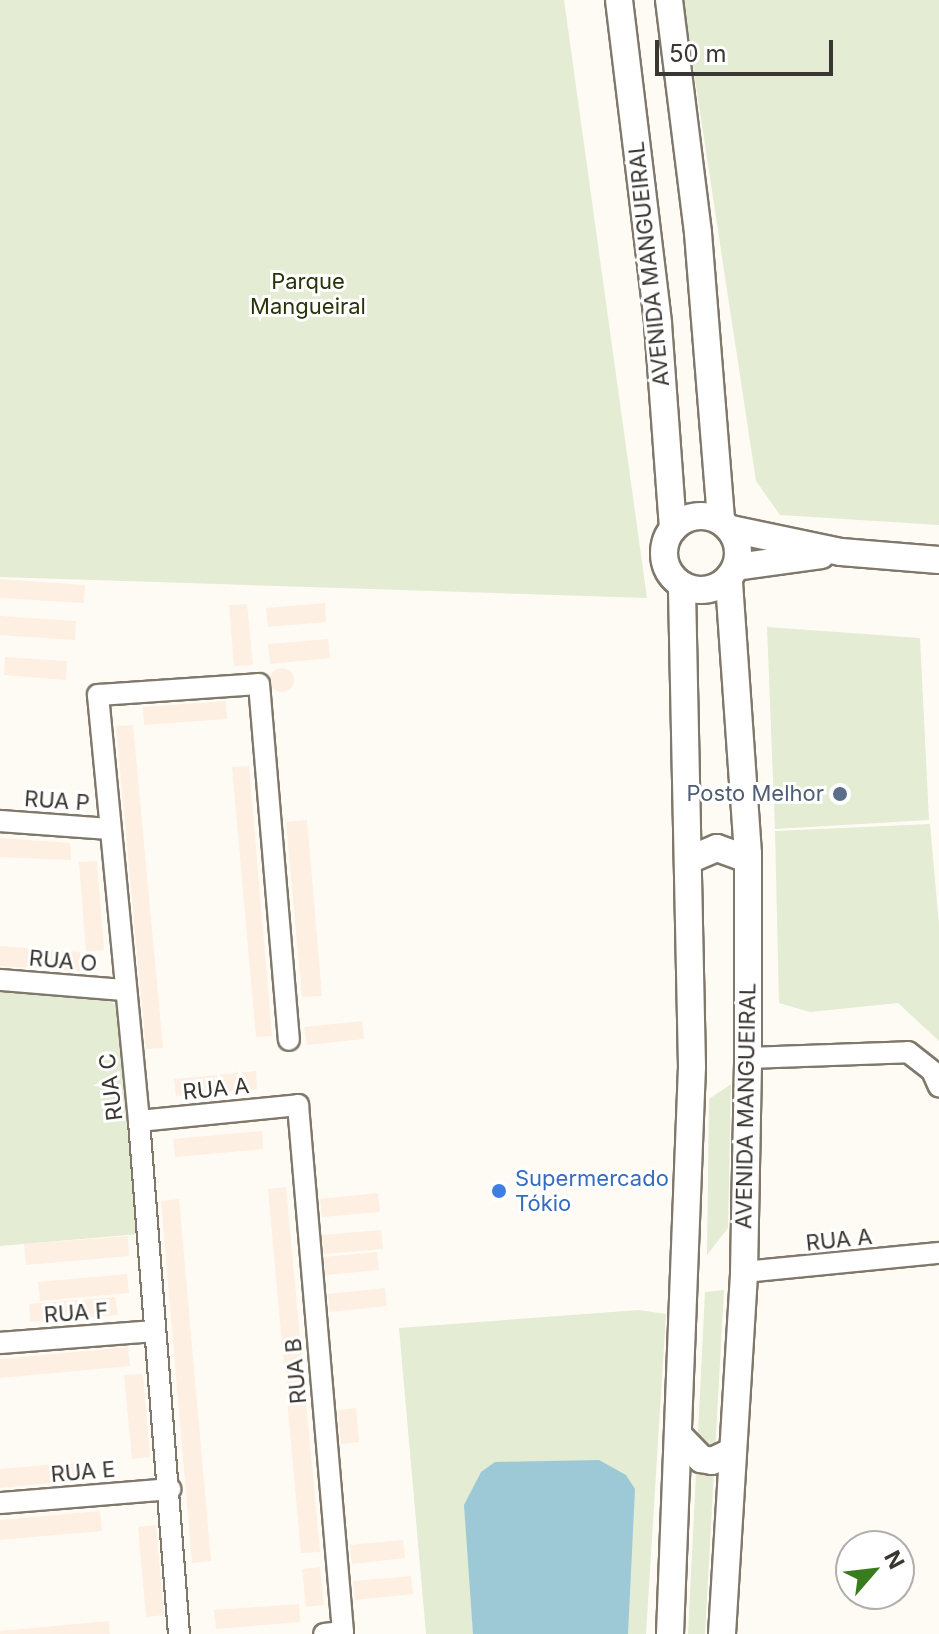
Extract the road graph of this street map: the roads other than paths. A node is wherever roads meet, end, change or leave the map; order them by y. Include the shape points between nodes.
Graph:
1 (619, 0) edge
2 (669, 0) edge
3 (726, 525) junction
4 (673, 528) junction
5 (841, 552) junction
6 (939, 560) edge
7 (732, 573) junction
8 (682, 585) junction
9 (0, 821) edge
10 (110, 829) junction
11 (691, 859) junction
12 (748, 859) junction
13 (0, 980) edge
14 (123, 990) junction
15 (289, 1040) dead end
16 (748, 1058) junction
17 (939, 1087) edge
18 (298, 1105) joint
19 (139, 1121) junction
20 (939, 1253) edge
21 (744, 1272) junction
22 (155, 1331) junction
23 (0, 1343) edge
24 (682, 1439) junction
25 (731, 1452) junction
26 (170, 1489) junction
27 (0, 1503) edge
28 (333, 1633) edge
29 (179, 1634) edge
30 (670, 1634) edge
31 (722, 1634) edge

1 - 4 street, AVENIDA MANGUEIRAL via 658,324
2 - 3 street
3 - 4 street via 696,516
3 - 5 street
3 - 7 street via 739,554
4 - 8 street via 664,552 672,576
5 - 6 street
5 - 7 street
7 - 8 street via 707,590
7 - 12 street, AVENIDA MANGUEIRAL
8 - 11 street
9 - 10 street, RUA P
10 - 14 street, RUA C
10 - 15 street, RUA C via 98,695 259,684
11 - 12 street via 727,848
11 - 24 street via 691,1141
12 - 16 street, AVENIDA MANGUEIRAL
13 - 14 street, RUA O
14 - 19 street, RUA C
16 - 17 street via 908,1052 932,1071
16 - 21 street, AVENIDA MANGUEIRAL
18 - 19 street, RUA A
18 - 28 street, RUA B
19 - 22 street, RUA C
20 - 21 street, RUA A
21 - 25 street, AVENIDA MANGUEIRAL
22 - 23 street, RUA F
22 - 26 street, RUA C
24 - 25 street via 701,1459 712,1461
24 - 30 street
25 - 31 street, AVENIDA MANGUEIRAL
26 - 27 street, RUA E
26 - 29 street, RUA C

